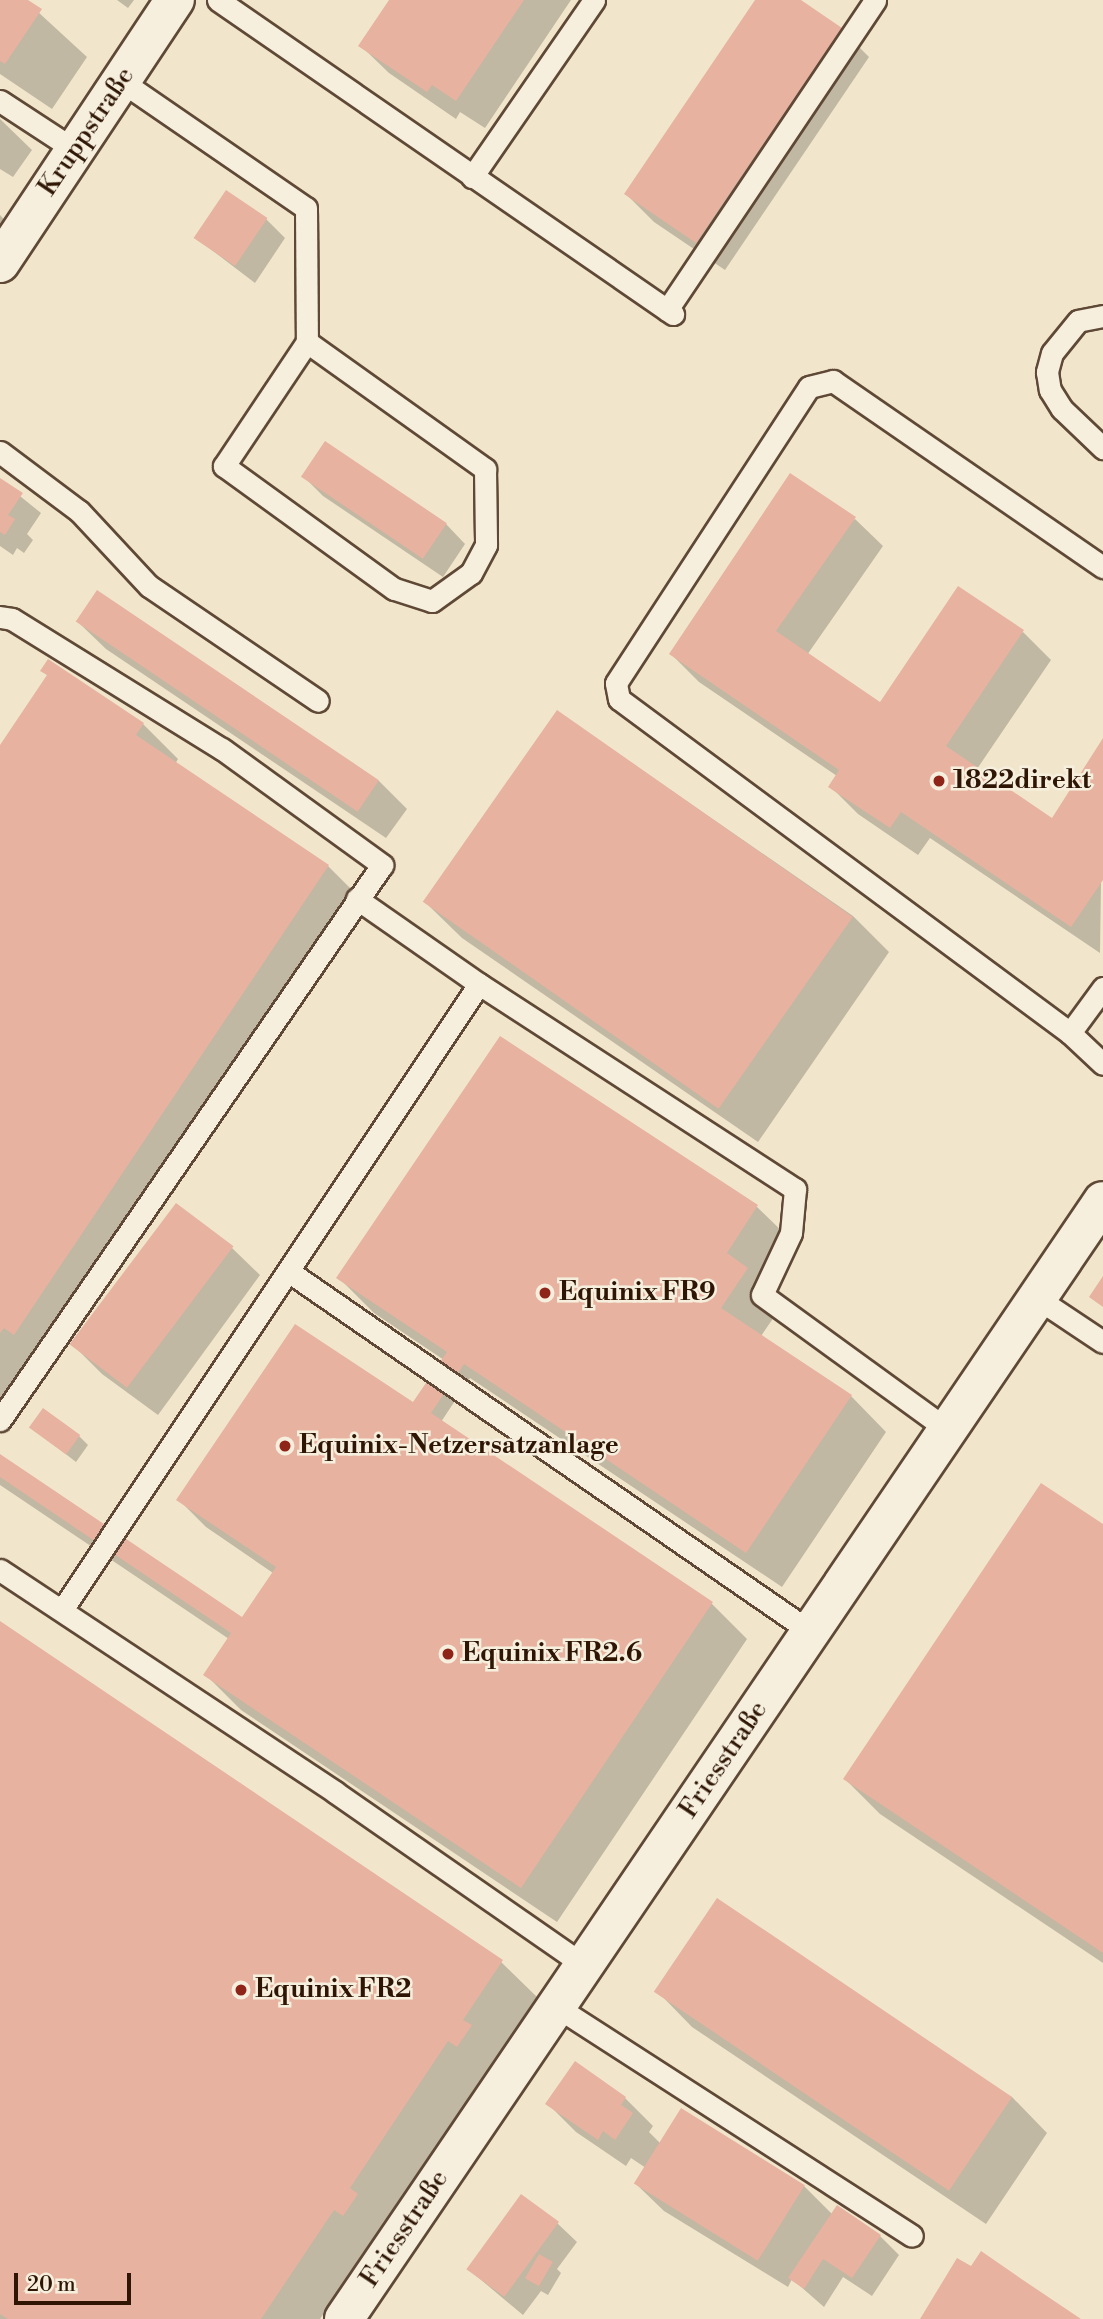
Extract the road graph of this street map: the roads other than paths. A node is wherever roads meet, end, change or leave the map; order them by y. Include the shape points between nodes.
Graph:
1 (175, 0) edge
2 (218, 0) edge
3 (594, 0) edge
4 (875, 0) edge
5 (121, 81) junction
6 (0, 100) edge
7 (75, 150) junction
8 (472, 177) junction
9 (0, 263) edge
10 (1103, 316) edge
11 (307, 342) junction
12 (1103, 448) edge
13 (0, 452) edge
14 (1103, 567) edge
15 (0, 617) edge
16 (318, 701) dead end
17 (357, 899) junction
18 (479, 984) junction
19 (1103, 988) edge
20 (1070, 1033) junction
21 (1103, 1064) edge
22 (1103, 1201) edge
23 (288, 1271) junction
24 (1037, 1298) junction
25 (1103, 1342) edge
26 (0, 1420) edge
27 (948, 1430) junction
28 (0, 1570) edge
29 (62, 1610) junction
30 (811, 1632) junction
31 (585, 1966) junction
32 (557, 2007) junction
33 (912, 2236) dead end
34 (344, 2319) edge

1 - 5 street, Kruppstraße
2 - 8 lane
3 - 8 lane
4 - 8 lane via 670,312
5 - 7 street, Kruppstraße
5 - 11 lane via 306,208
6 - 7 lane
7 - 9 street, Kruppstraße
10 - 12 lane via 1078,321 1052,353 1047,372 1050,390 1062,409
11 - 11 lane via 485,469 486,545 471,573 432,601 394,589 224,466
13 - 16 lane via 79,510 149,586
14 - 20 lane via 833,381 810,387 616,683 619,699
15 - 17 lane via 12,619 222,749 382,865
17 - 18 lane
17 - 26 lane
18 - 23 lane
18 - 27 lane via 795,1189 791,1233 762,1295
19 - 20 lane
20 - 21 lane
22 - 24 street, Friesstraße
23 - 29 lane
23 - 30 lane
24 - 25 lane
24 - 27 street, Friesstraße
27 - 30 street, Friesstraße
28 - 29 lane
29 - 31 lane
30 - 31 street, Friesstraße
31 - 32 street, Friesstraße
32 - 33 lane
32 - 34 street, Friesstraße

